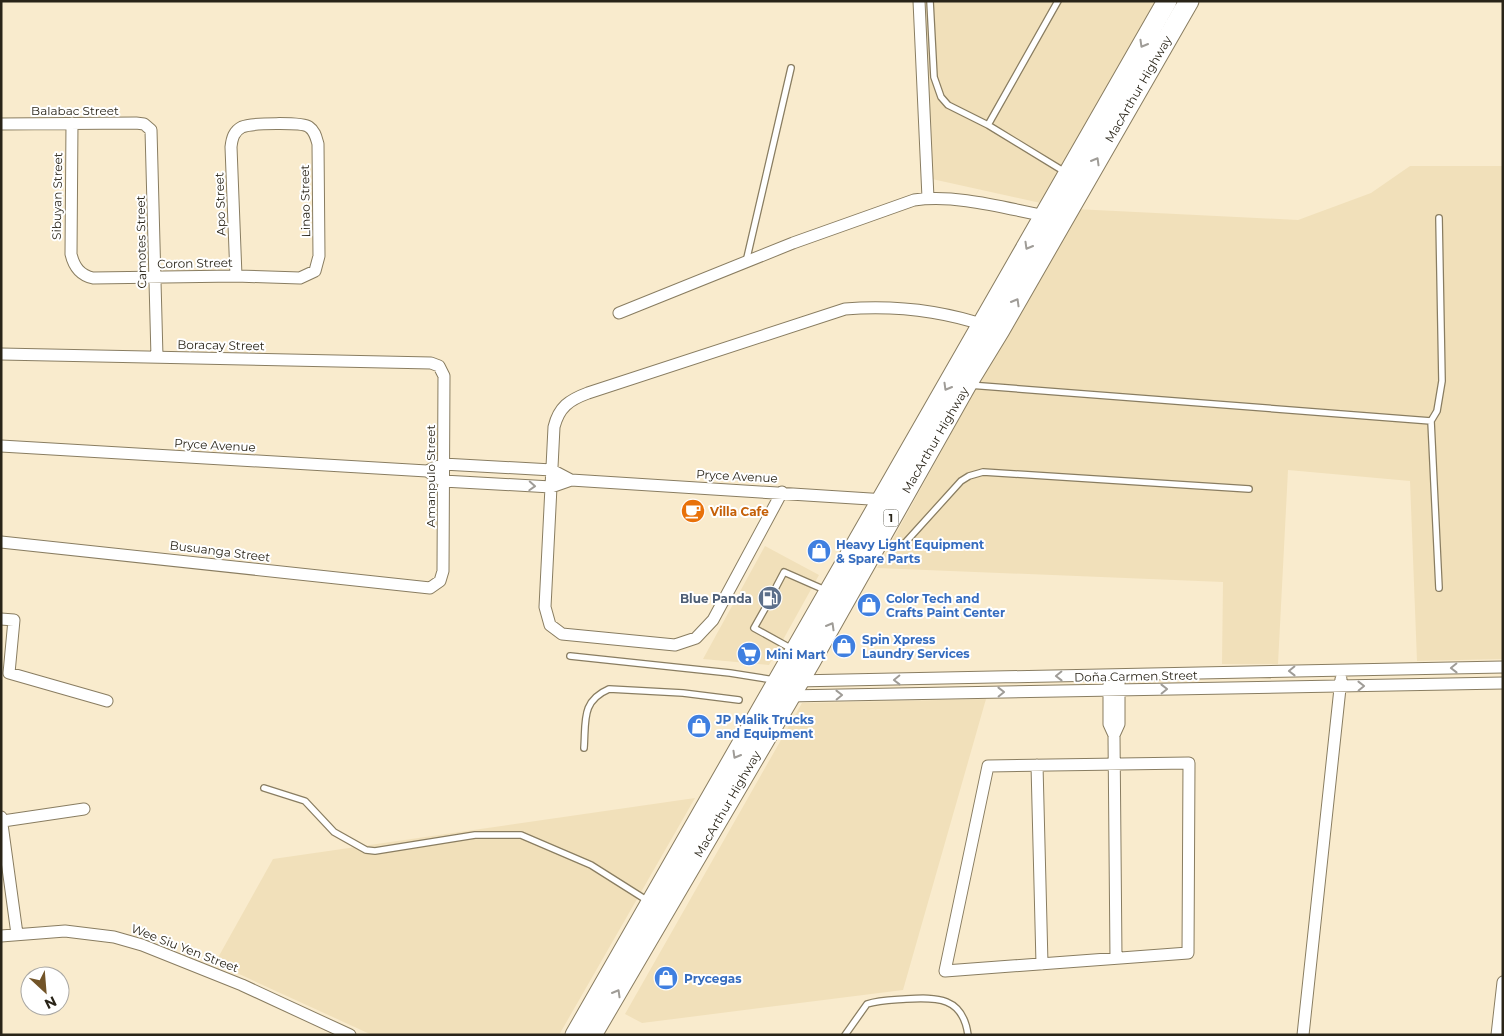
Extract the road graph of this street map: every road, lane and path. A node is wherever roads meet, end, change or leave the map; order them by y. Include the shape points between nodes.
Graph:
1 (919, 1) edge
2 (930, 1) edge
3 (1058, 1) edge
4 (1167, 1) edge
5 (1189, 1) edge
6 (791, 68) dead end
7 (1, 124) edge
8 (72, 124) junction
9 (988, 125) junction
10 (148, 127) joint
11 (236, 132) joint
12 (1069, 175) junction
13 (928, 198) junction
14 (1046, 216) junction
15 (1439, 218) dead end
16 (746, 262) junction
17 (76, 268) joint
18 (315, 271) joint
19 (236, 276) junction
20 (155, 277) junction
21 (619, 313) dead end
22 (992, 327) junction
23 (1, 354) edge
24 (157, 357) junction
25 (970, 363) junction
26 (439, 366) joint
27 (966, 384) junction
28 (1431, 421) junction
29 (1, 446) edge
30 (443, 464) junction
31 (552, 470) junction
32 (426, 471) junction
33 (571, 480) junction
34 (443, 481) junction
35 (551, 488) junction
36 (1250, 489) dead end
37 (782, 492) junction
38 (891, 500) junction
39 (1, 542) edge
40 (878, 543) junction
41 (436, 586) joint
42 (1440, 588) dead end
43 (774, 592) dead end
44 (830, 592) junction
45 (767, 604) dead end
46 (1, 619) edge
47 (795, 651) junction
48 (570, 656) dead end
49 (1503, 667) edge
50 (1342, 670) junction
51 (1114, 675) junction
52 (1503, 683) edge
53 (1340, 686) junction
54 (774, 688) junction
55 (794, 689) junction
56 (1114, 690) junction
57 (739, 700) dead end
58 (107, 701) dead end
59 (584, 748) dead end
60 (1114, 764) junction
61 (1037, 765) junction
62 (264, 788) dead end
63 (84, 809) dead end
64 (2, 819) edge
65 (658, 907) junction
66 (17, 934) junction
67 (1, 936) edge
68 (1116, 958) junction
69 (1042, 964) junction
70 (1503, 982) edge
71 (350, 1035) edge
72 (575, 1035) edge
73 (592, 1035) edge
74 (845, 1035) edge
75 (968, 1035) edge
76 (1303, 1035) edge
77 (1497, 1035) edge

1 - 13 street
2 - 9 lane via 934,77 938,92 948,105
3 - 9 lane
4 -> 12 highway, MacArthur Highway / 1
22 -> 5 highway, MacArthur Highway / 1
6 - 16 lane
7 - 8 street, Balabac Street
8 - 10 street, Balabac Street via 136,123
8 - 17 street, Sibuyan Street via 70,246
9 - 12 lane
10 - 20 street, Camotes Street via 152,137
11 - 18 street, Linao Street via 246,126 298,124 314,132 318,144 319,256
11 - 19 street, Apo Street via 232,147
12 - 14 highway, MacArthur Highway / 1
13 - 14 street
13 - 16 street via 878,212
14 -> 22 highway, MacArthur Highway / 1
15 - 28 lane via 1442,381 1437,411
16 - 21 street
17 - 20 street, Coron Street via 93,278
18 - 19 street, Coron Street via 300,278
19 - 20 street, Coron Street
20 - 24 street, Camotes Street
22 - 25 highway, MacArthur Highway / 1
22 - 31 street via 957,315 928,310 874,306 845,309 567,402 554,427
23 - 24 street, Boracay Street
24 - 26 street, Boracay Street via 431,363
25 - 27 highway, MacArthur Highway / 1
25 -> 38 highway, MacArthur Highway / 1
26 - 30 street, Amanpulo Street via 444,376
27 - 28 lane
27 - 38 highway, MacArthur Highway / 1
28 - 42 lane
29 - 32 street, Pryce Avenue
30 - 31 street, Pryce Avenue
30 - 32 street, Pryce Avenue
30 - 34 street, Amanpulo Street
31 - 33 street, Pryce Avenue
31 - 35 street
32 - 34 street, Pryce Avenue
33 - 35 street, Pryce Avenue
33 - 37 street, Pryce Avenue
34 -> 35 street, Pryce Avenue
34 - 41 street, Amanpulo Street via 443,571
35 - 37 street via 545,607 550,625 562,634 676,645 696,638 713,620
36 - 40 lane via 983,472 960,481 904,544
37 - 38 street, Pryce Avenue
38 - 40 highway, MacArthur Highway / 1
38 - 44 highway, MacArthur Highway / 1
39 - 41 street, Busuanga Street via 423,589
55 -> 40 highway, MacArthur Highway / 1
43 - 44 lane via 784,572
44 - 47 highway, MacArthur Highway / 1
45 - 47 lane via 754,628
46 - 58 street via 14,620 9,673
47 - 54 highway, MacArthur Highway / 1
48 - 54 lane via 730,673
49 -> 50 street, Doña Carmen Street
50 -> 51 street, Doña Carmen Street
50 - 53 street
51 -> 55 street, Doña Carmen Street
51 - 56 street
53 -> 52 street, Doña Carmen Street
56 -> 53 street, Doña Carmen Street
53 - 76 street
54 - 55 street, Doña Carmen Street
54 - 55 street, Doña Carmen Street
54 -> 65 highway, MacArthur Highway / 1
55 -> 56 street, Doña Carmen Street
55 - 65 highway, MacArthur Highway / 1
56 - 60 street via 1119,724 1114,735
57 - 59 lane via 683,692 609,689 590,701
60 - 61 street
60 - 68 street
60 - 68 street via 1189,763 1188,953
61 - 69 street
61 - 69 street via 988,766 944,971
62 - 65 lane via 305,801 334,832 366,850 475,835 521,835 591,865
63 - 64 street
64 - 66 street
65 - 72 highway, MacArthur Highway / 1
73 -> 65 highway, MacArthur Highway / 1
66 - 67 street, Wee Siu Yen Street
66 - 71 street, Wee Siu Yen Street via 93,933 142,945 242,985
68 - 69 street
70 - 77 street
74 - 75 lane via 866,1004 883,1000 938,998 950,1002 960,1012

